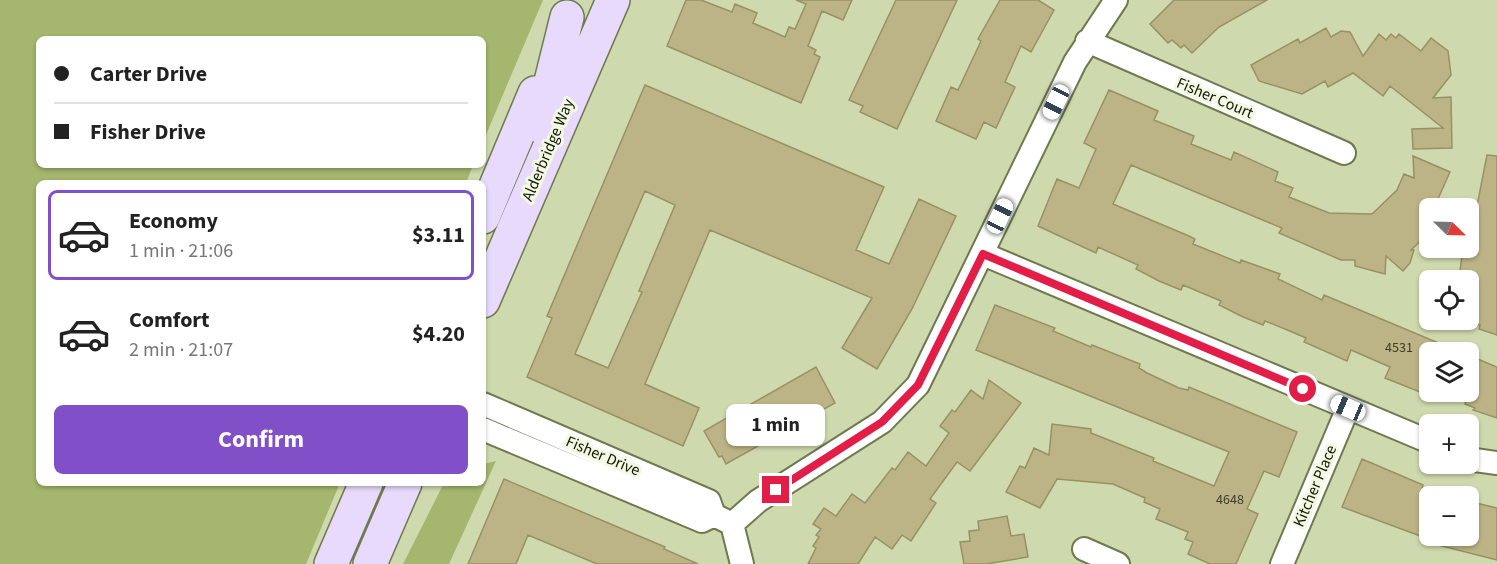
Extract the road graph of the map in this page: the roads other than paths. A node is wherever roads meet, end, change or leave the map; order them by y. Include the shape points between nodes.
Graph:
1 (613, 0) edge
2 (1116, 0) edge
3 (571, 9) edge
4 (1087, 41) junction
5 (1344, 153) dead end
6 (486, 210) edge
7 (983, 254) junction
8 (486, 255) edge
9 (486, 294) edge
10 (486, 405) edge
11 (1348, 408) junction
12 (486, 430) edge
13 (1419, 437) edge
14 (1479, 461) edge
15 (1497, 463) edge
16 (365, 486) edge
17 (404, 486) edge
18 (723, 520) junction
19 (1084, 549) dead end
20 (331, 564) edge
21 (370, 564) edge
22 (742, 564) edge
23 (1118, 564) edge
24 (1282, 564) edge

1 - 9 main road, Alderbridge Way
2 - 4 street
3 - 6 main road, Alderbridge Way
3 - 8 main road via 544,116
4 - 5 street, Fisher Court
4 - 7 street
7 - 11 street
7 - 18 street via 918,385 882,422
10 - 18 street, Fisher Drive via 709,501
11 - 13 street
11 - 24 street, Kitcher Place
12 - 18 street, Fisher Drive via 702,521
14 - 15 street
16 - 20 main road
17 - 21 main road
18 - 22 street
19 - 23 street

